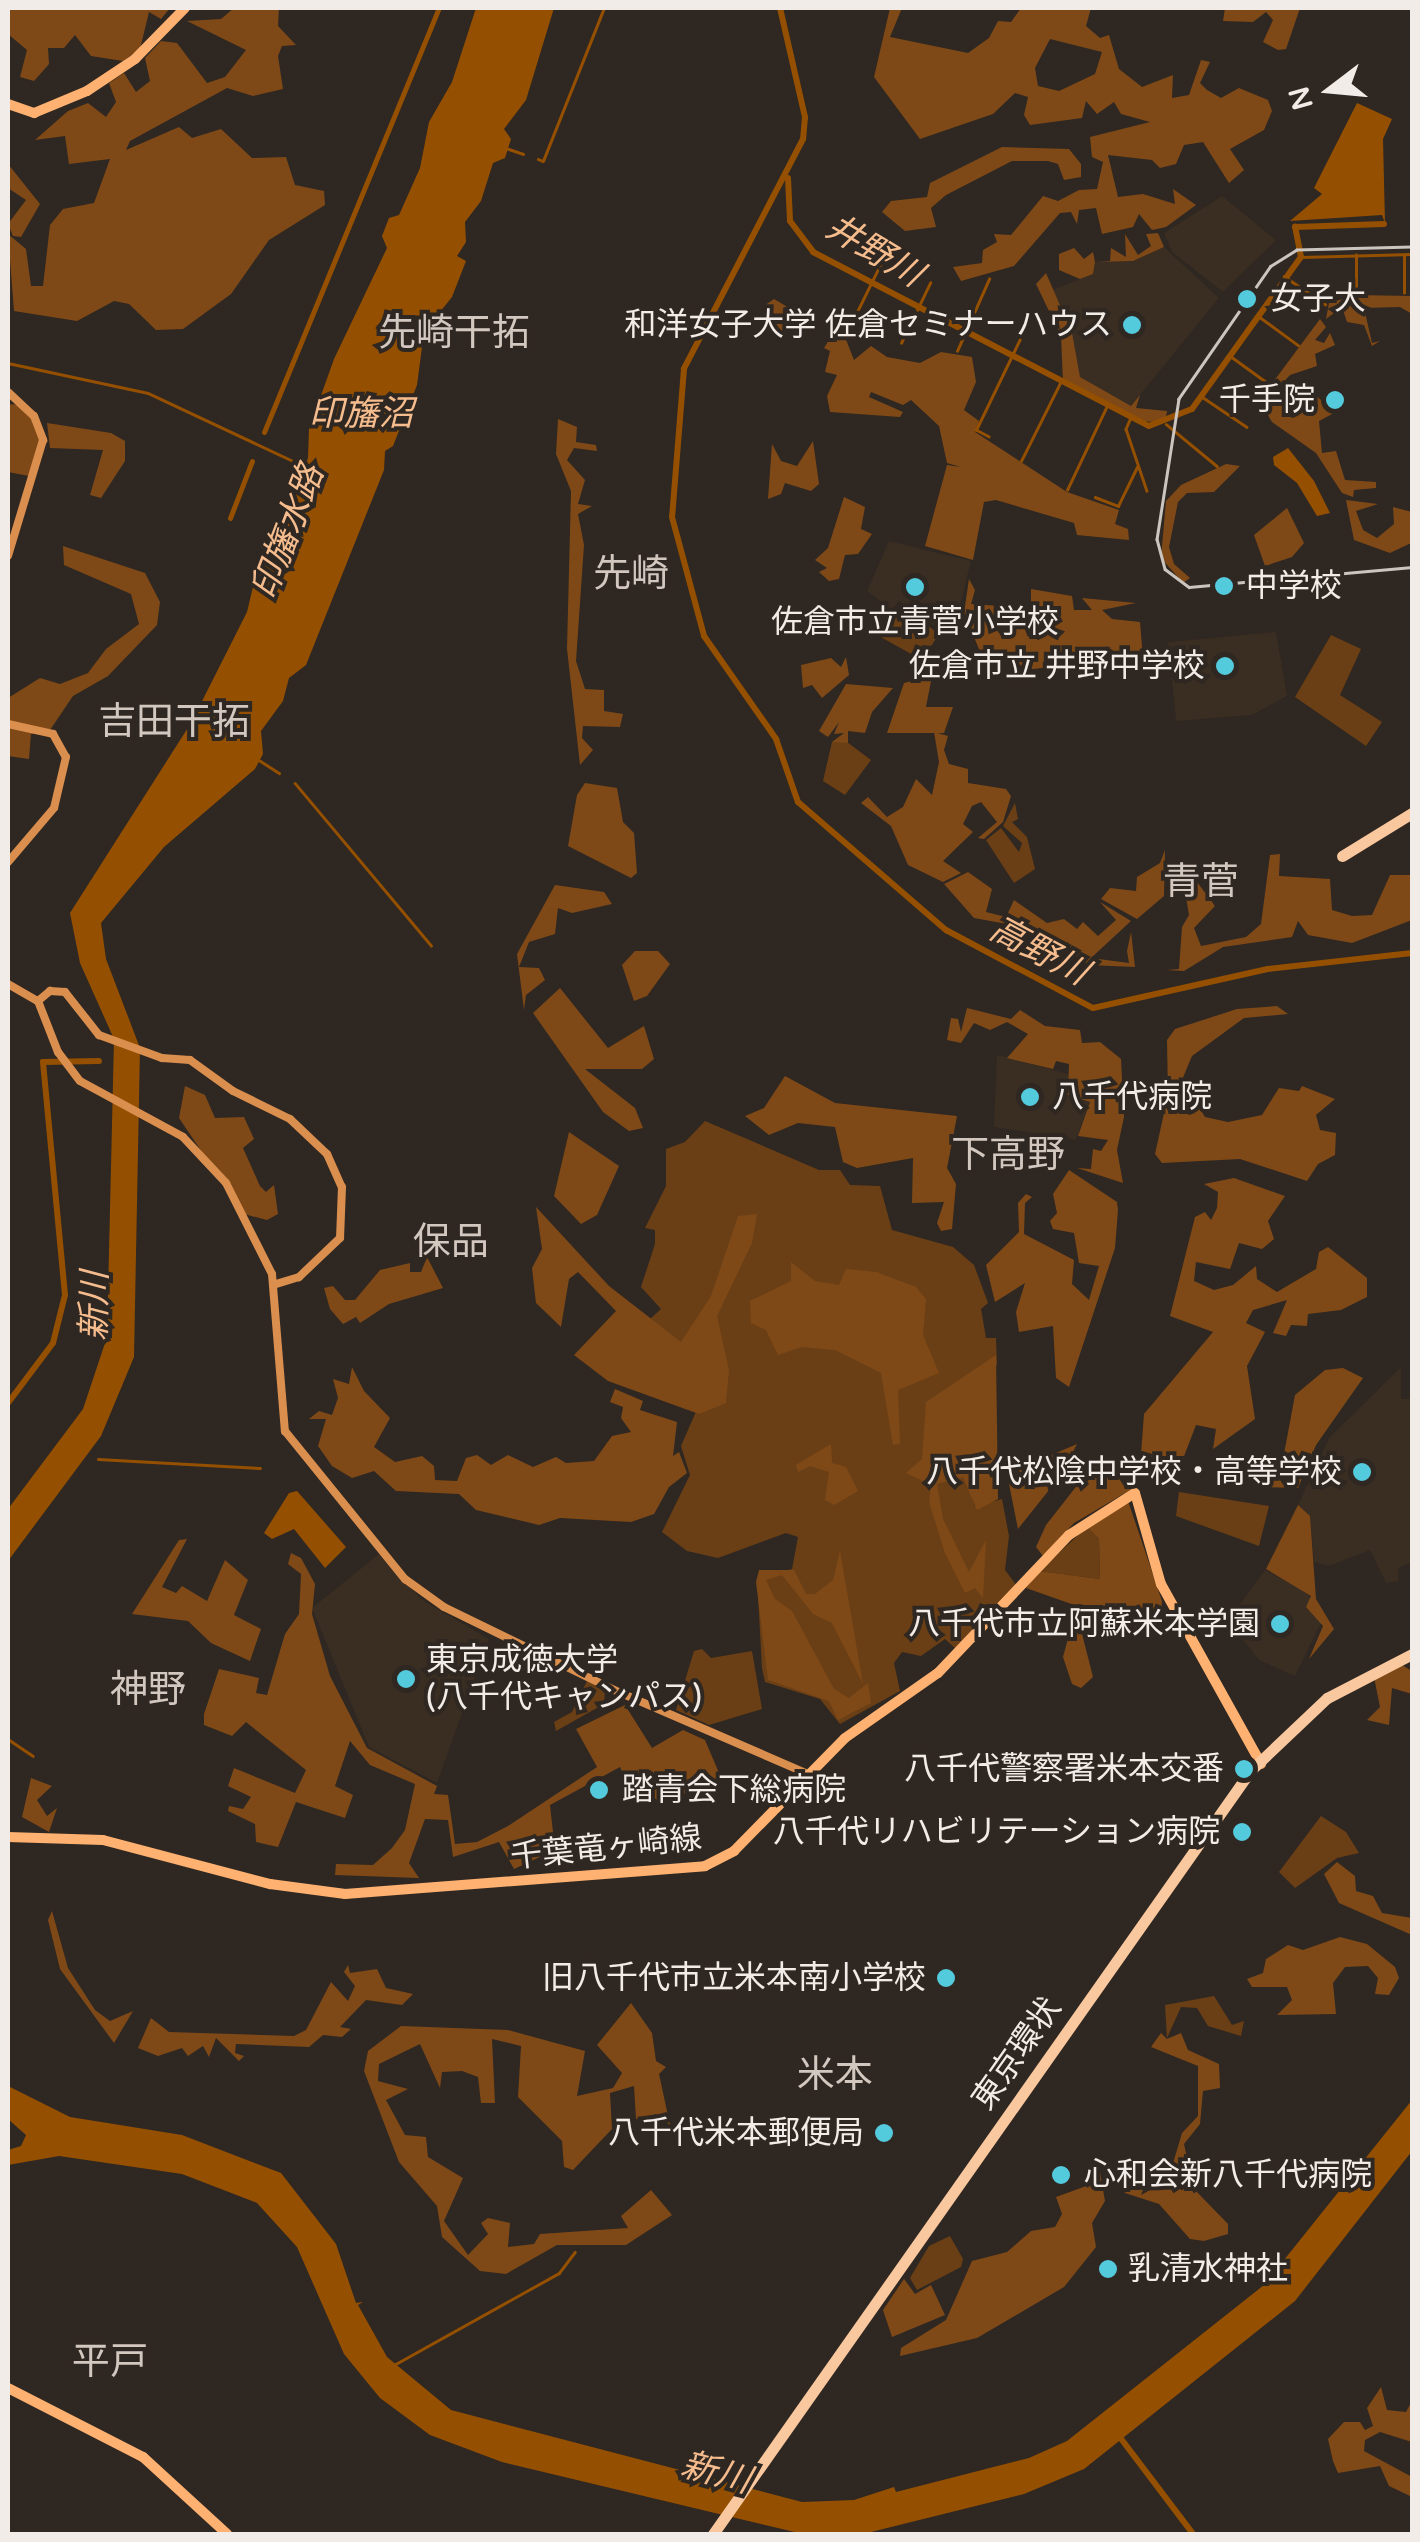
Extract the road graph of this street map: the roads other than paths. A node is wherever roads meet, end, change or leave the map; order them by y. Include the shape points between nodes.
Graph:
1 (185, 8) edge
2 (8, 104) edge
3 (8, 392) edge
4 (8, 556) edge
5 (8, 724) edge
6 (1412, 813) edge
7 (1342, 856) dead end
8 (8, 862) edge
9 (8, 984) edge
10 (38, 1001) junction
11 (273, 1285) junction
12 (1412, 1656) edge
13 (1260, 1762) junction
14 (808, 1774) junction
15 (8, 1837) edge
16 (8, 2388) edge
17 (719, 2530) edge
18 (226, 2534) edge

1 - 2 main road via 134,60 87,91 34,114
3 - 4 main road via 34,416 43,440
5 - 8 main road via 53,734 66,757 54,808
6 - 7 highway
9 - 10 main road
10 - 11 main road via 62,1059 105,1098 192,1144 218,1170 261,1247
10 - 11 main road via 65,992 87,1026 108,1039 198,1064 233,1091 292,1120 333,1162 344,1202 340,1238 299,1277
11 - 14 main road via 285,1432 411,1584 614,1690
12 - 13 highway, 東京環状 via 1338,1696
13 - 14 main road, 千葉竜ヶ崎線 via 1161,1584 1135,1494 1069,1536 938,1674 852,1732
13 - 17 highway, 東京環状
14 - 15 main road, 千葉竜ヶ崎線 via 734,1851 706,1866 422,1892 311,1891 103,1840
16 - 18 main road via 143,2457

